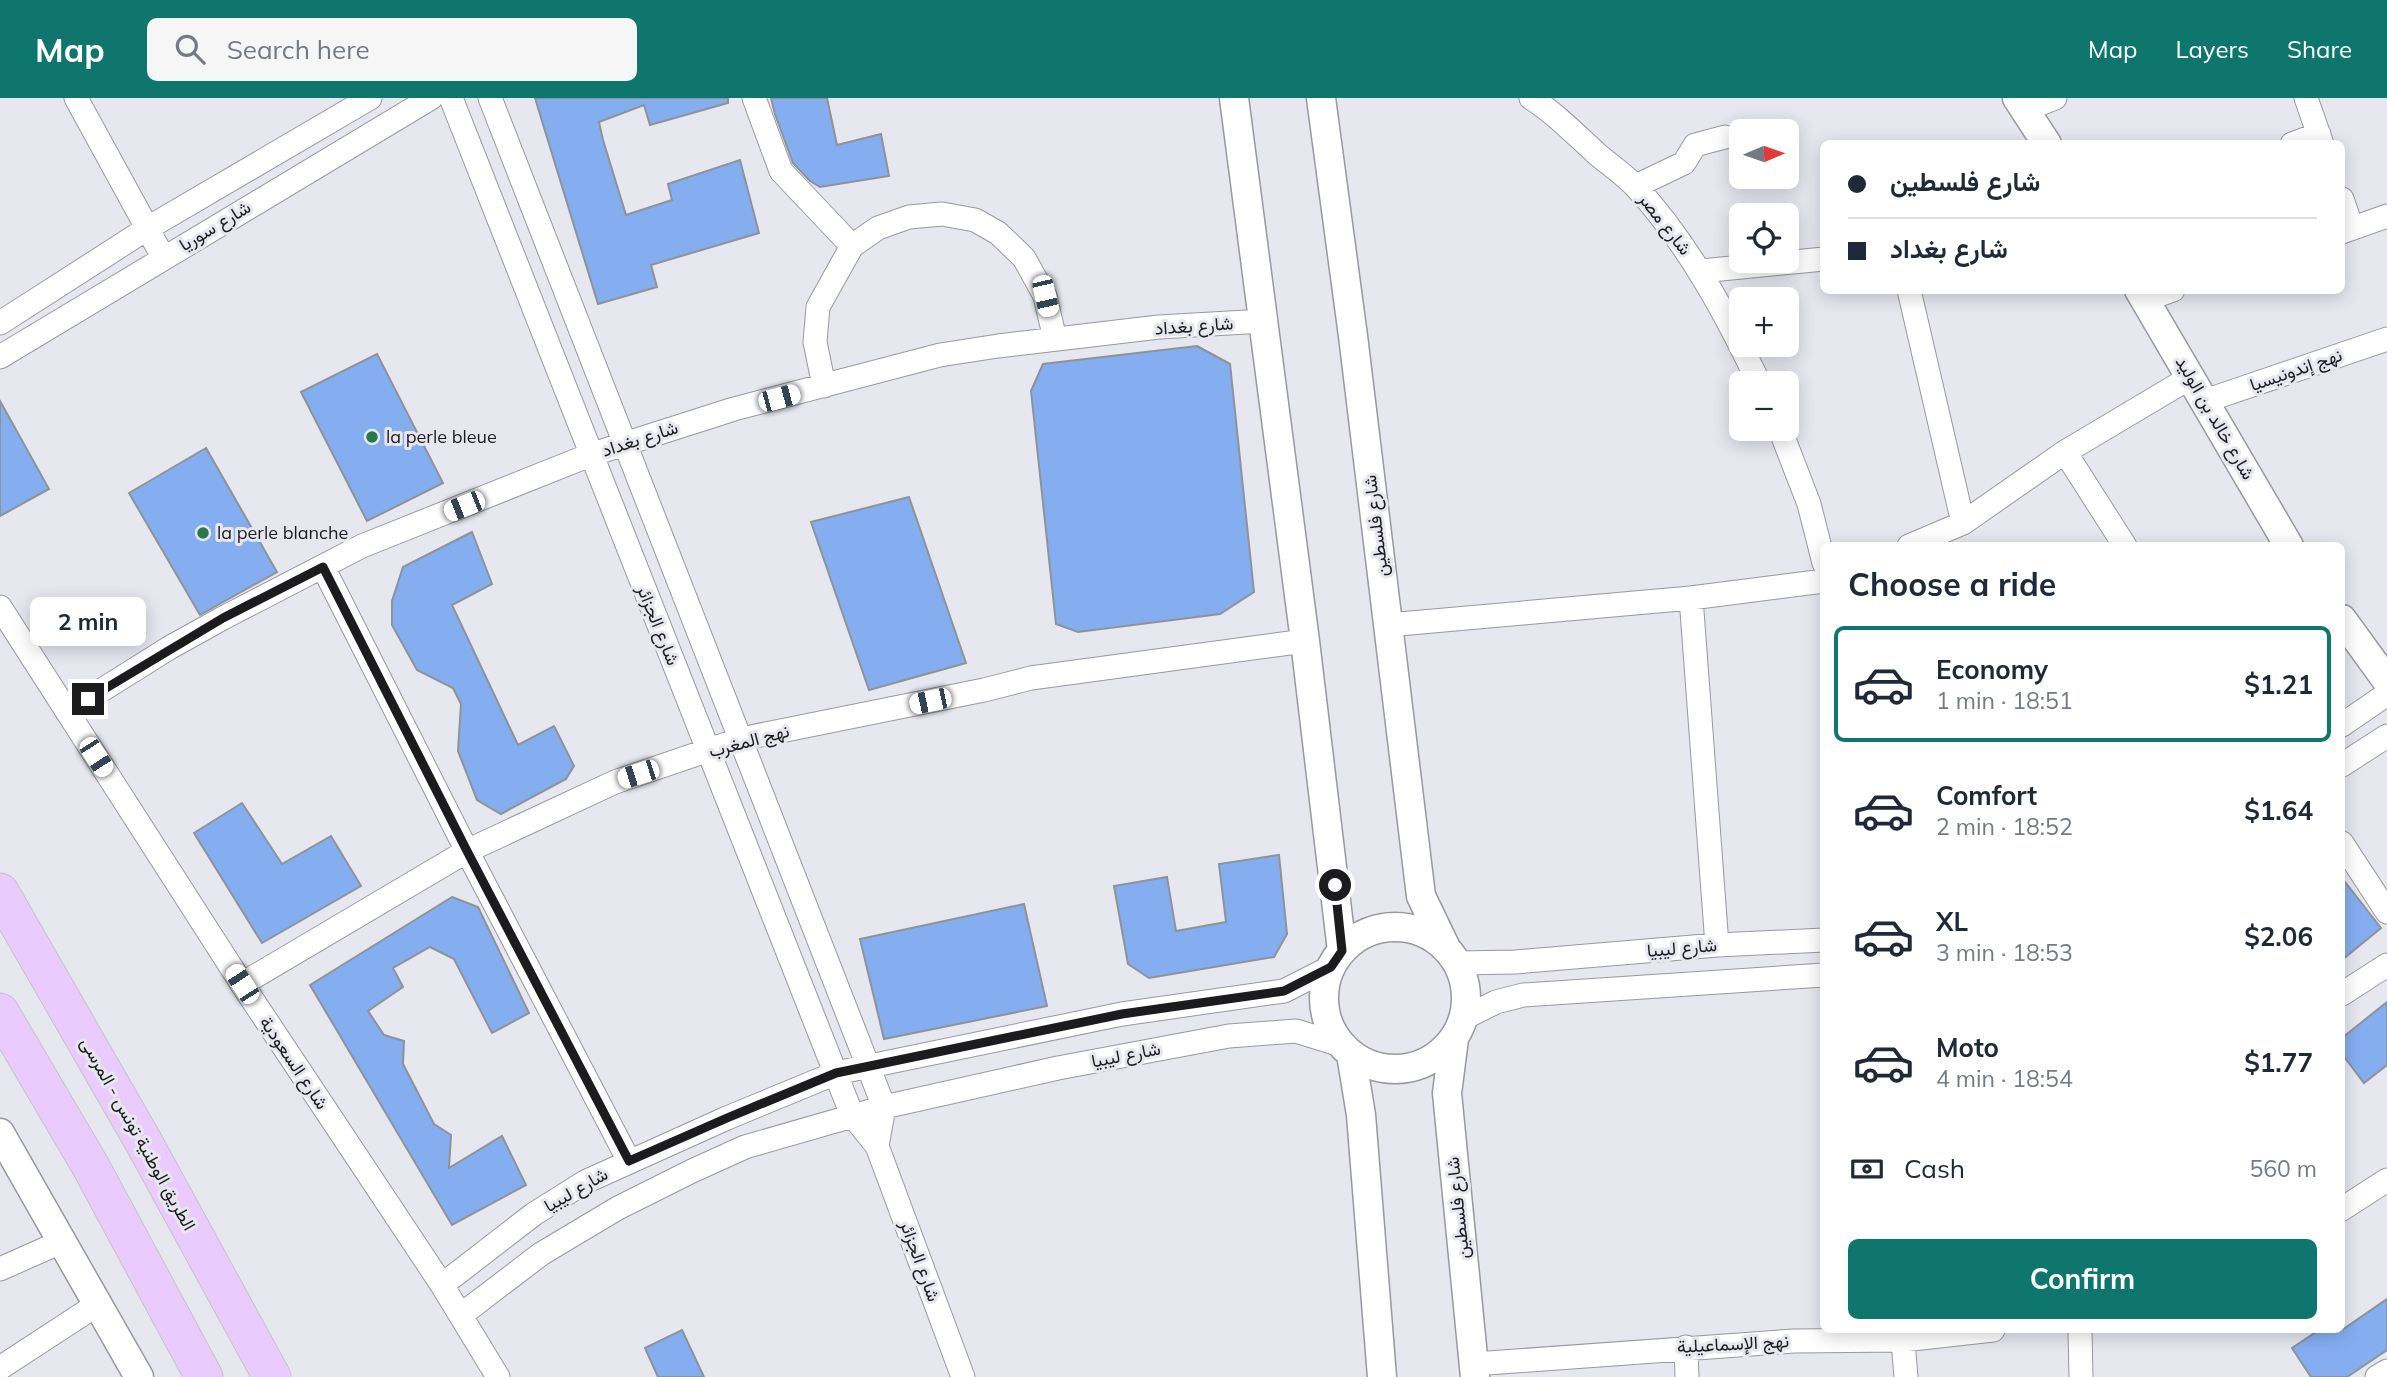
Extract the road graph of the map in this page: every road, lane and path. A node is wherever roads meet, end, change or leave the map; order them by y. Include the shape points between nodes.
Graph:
1 (76, 98) edge
2 (370, 98) edge
3 (431, 98) edge
4 (451, 98) edge
5 (490, 98) edge
6 (754, 98) edge
7 (1234, 98) edge
8 (1321, 98) edge
9 (1531, 98) edge
10 (2055, 98) edge
11 (2306, 98) edge
12 (2021, 104) edge
13 (1725, 137) dead end
14 (2320, 139) edge
15 (2044, 140) edge
16 (1636, 186) junction
17 (2387, 216) edge
18 (148, 228) junction
19 (2347, 230) edge
20 (852, 246) junction
21 (163, 257) junction
22 (1820, 259) edge
23 (1701, 271) junction
24 (1910, 294) edge
25 (2142, 295) edge
26 (1264, 321) junction
27 (0, 323) edge
28 (1055, 339) junction
29 (2387, 339) edge
30 (0, 357) edge
31 (1753, 371) edge
32 (824, 386) junction
33 (2198, 389) junction
34 (1785, 441) edge
35 (625, 444) junction
36 (2065, 452) junction
37 (590, 455) junction
38 (1962, 523) junction
39 (1918, 542) edge
40 (2122, 542) edge
41 (2287, 542) edge
42 (1820, 547) edge
43 (323, 567) junction
44 (1820, 582) edge
45 (1691, 598) junction
46 (0, 607) edge
47 (2345, 623) edge
48 (1388, 625) junction
49 (1305, 641) junction
50 (2387, 681) edge
51 (2387, 694) edge
52 (67, 712) junction
53 (2345, 722) edge
54 (2387, 736) edge
55 (741, 739) junction
56 (708, 751) junction
57 (2345, 763) edge
58 (2345, 847) edge
59 (467, 851) junction
60 (0, 892) edge
61 (2387, 912) edge
62 (1820, 940) edge
63 (1717, 945) junction
64 (1452, 955) junction
65 (1336, 959) junction
66 (2387, 965) edge
67 (1820, 975) edge
68 (242, 984) junction
69 (2345, 992) edge
70 (0, 1012) edge
71 (1458, 1029) junction
72 (1346, 1049) junction
73 (869, 1067) junction
74 (836, 1073) junction
75 (884, 1107) junction
76 (852, 1115) junction
77 (0, 1133) edge
78 (877, 1146) junction
79 (629, 1161) junction
80 (2387, 1180) edge
81 (2345, 1207) edge
82 (63, 1241) junction
83 (0, 1269) edge
84 (442, 1285) junction
85 (98, 1304) junction
86 (461, 1315) junction
87 (1938, 1333) edge
88 (2080, 1333) edge
89 (1902, 1335) edge
90 (1686, 1347) junction
91 (0, 1368) edge
92 (1474, 1370) edge
93 (2387, 1371) edge
94 (139, 1377) edge
95 (204, 1377) edge
96 (272, 1377) edge
97 (498, 1377) edge
98 (963, 1377) edge
99 (1382, 1377) edge
100 (1687, 1377) edge
101 (1906, 1377) edge
102 (2081, 1377) edge
103 (2377, 1377) edge

1 - 18 street
2 - 18 street, شارع سوريا
3 - 21 street, شارع سوريا
4 - 37 street, شارع الجزائر
5 - 35 street, شارع الجزائر
6 - 20 street via 781,171
7 - 26 street
8 - 48 street, شارع فلسطين
9 - 16 street, شارع مصر via 1556,114
10 - 12 street
11 - 14 street
12 - 15 street
13 - 16 street via 1695,145 1684,163
16 - 23 street, شارع مصر
17 - 19 street
18 - 21 street
18 - 27 street, شارع سوريا
20 - 28 street via 878,228 909,217 942,214 975,220 998,233 1024,258 1045,296
20 - 32 street via 818,307 815,342
21 - 30 street, شارع سوريا
22 - 23 street
23 - 31 street, شارع مصر
24 - 38 street
25 - 33 street, شارع خالد بن الوليد
26 - 28 street, شارع بغداد
26 - 49 street
28 - 32 street, شارع بغداد via 940,355
29 - 33 street, نهج إندونيسيا
32 - 35 street, شارع بغداد
33 - 36 street, نهج إندونيسيا
33 - 41 street, شارع خالد بن الوليد
34 - 42 street
35 - 37 street, شارع بغداد
35 - 55 street, شارع الجزائر
36 - 38 street, نهج إندونيسيا
36 - 40 street
37 - 43 street, شارع بغداد via 362,546
37 - 56 street, شارع الجزائر
38 - 39 street, نهج إندونيسيا
43 - 52 street, شارع بغداد via 223,618
43 - 59 street
44 - 45 street
45 - 48 street
45 - 63 street
46 - 52 street, شارع السعودية
47 - 50 street
48 - 64 street, شارع فلسطين via 1421,896
49 - 55 street, نهج المغرب via 1031,678
49 - 65 street
51 - 53 street
52 - 68 street, شارع السعودية
54 - 57 street
55 - 56 street, نهج المغرب
55 - 73 street, شارع الجزائر
56 - 59 street, نهج المغرب via 615,782
56 - 74 street, شارع الجزائر
58 - 61 street
59 - 68 street, نهج المغرب
59 - 79 street
60 - 96 highway, الطريق الوطنية تونس - المرسى
62 - 63 street, شارع ليبيا
63 - 64 street, شارع ليبيا via 1516,962
64 - 65 street via 1427,934 1405,927 1381,928 1360,936
64 - 71 street via 1465,982 1467,1002
65 - 72 street via 1325,987 1325,1007 1330,1027
65 - 73 street, شارع ليبيا via 1284,991 1122,1014
66 - 69 street
67 - 71 street, شارع ليبيا via 1523,995 1496,1002
68 - 84 street, شارع السعودية
70 - 95 highway via 92,1167
71 - 72 street via 1441,1053 1406,1069 1368,1064
71 - 92 street, شارع فلسطين via 1447,1093
72 - 75 street, شارع ليبيا via 1296,1031 1229,1036
72 - 99 street via 1361,1115
73 - 74 street, شارع ليبيا
73 - 75 street, شارع الجزائر
74 - 76 street, شارع الجزائر
74 - 79 street, شارع ليبيا
75 - 76 street, شارع ليبيا
75 - 78 street
76 - 78 street, شارع الجزائر
76 - 86 street, شارع ليبيا via 745,1147 618,1208 541,1254
77 - 82 street
78 - 98 street, شارع الجزائر
79 - 84 street, شارع ليبيا via 534,1214
80 - 81 street
82 - 83 street
82 - 85 street
84 - 86 street, شارع السعودية
85 - 91 street
85 - 94 street
86 - 97 street, شارع السعودية
87 - 89 street, نهج الإسماعيلية
88 - 102 street
89 - 90 street, نهج الإسماعيلية
89 - 101 street
90 - 92 street, نهج الإسماعيلية
90 - 100 street
93 - 103 street

